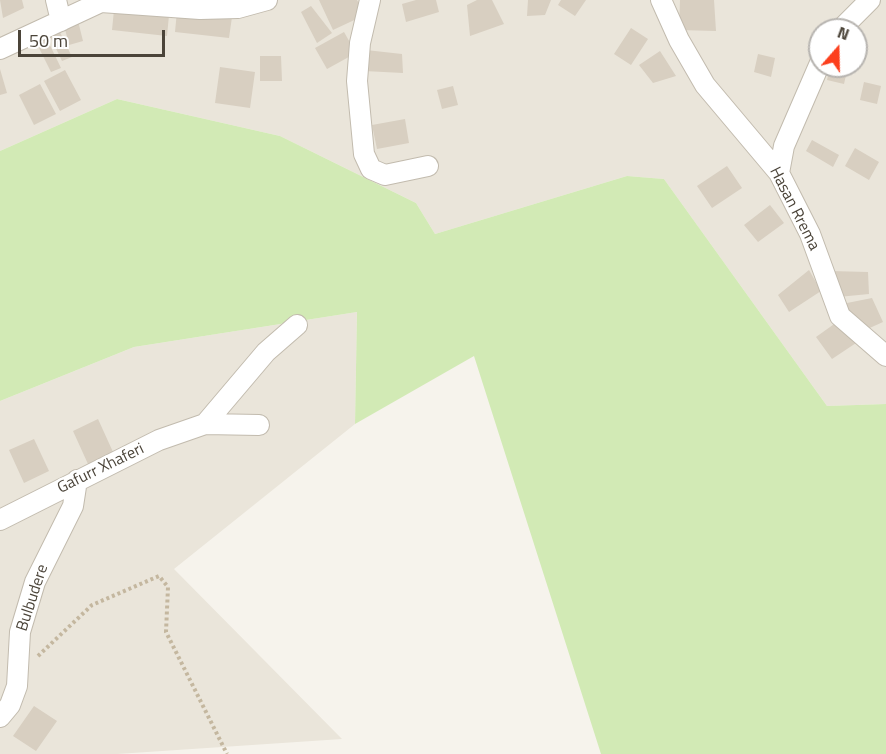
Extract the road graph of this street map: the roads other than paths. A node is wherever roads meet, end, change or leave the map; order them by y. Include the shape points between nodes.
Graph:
1 (56, 0) edge
2 (267, 0) edge
3 (370, 0) edge
4 (661, 0) edge
5 (870, 0) edge
6 (852, 18) edge
7 (62, 21) junction
8 (0, 49) edge
9 (813, 78) edge
10 (428, 166) dead end
11 (779, 173) junction
12 (297, 325) dead end
13 (886, 356) edge
14 (205, 424) junction
15 (259, 426) dead end
16 (77, 480) junction
17 (0, 520) edge
18 (0, 717) edge

1 - 7 street
2 - 7 street via 238,8 200,9 101,2
3 - 10 street via 360,43 357,81 364,154 371,169 385,175
4 - 11 street, Hasan Rrema via 705,85
5 - 6 street
7 - 8 street
9 - 11 street via 784,146
11 - 13 street, Hasan Rrema via 810,234 840,316
12 - 14 street via 266,352
14 - 15 street, Gafurr Xhaferi
14 - 16 street, Gafurr Xhaferi via 159,440
16 - 17 street, Gafurr Xhaferi
16 - 18 street, Bulbudere via 72,506 35,582 20,632 17,687

